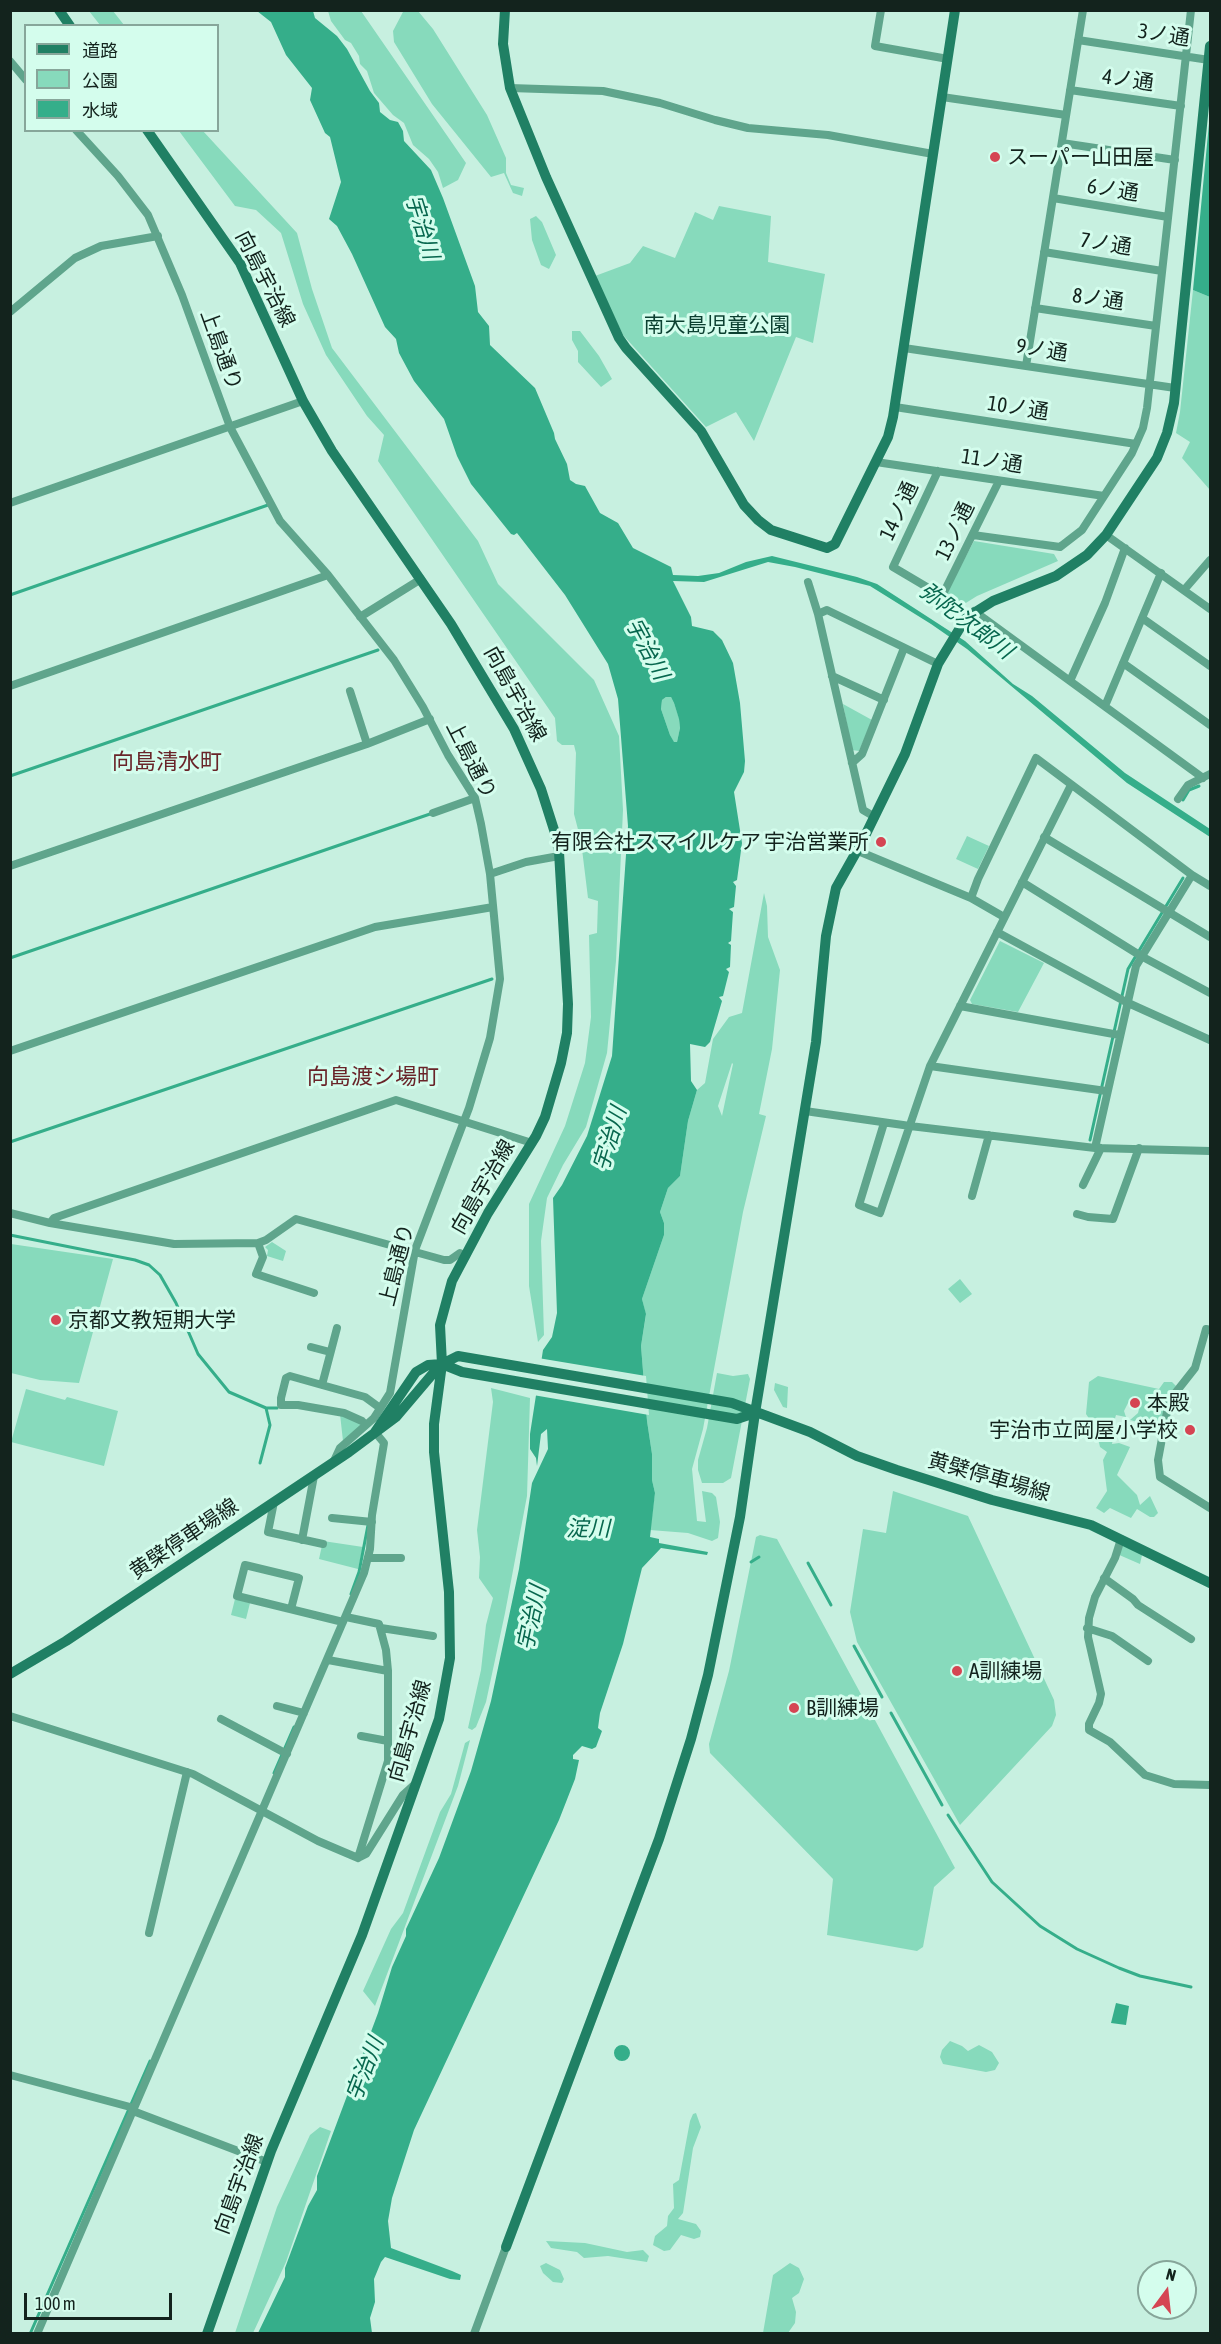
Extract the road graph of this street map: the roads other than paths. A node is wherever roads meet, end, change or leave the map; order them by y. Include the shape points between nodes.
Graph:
1 (59, 10) edge
2 (505, 10) edge
3 (881, 10) edge
4 (955, 10) edge
5 (1083, 10) edge
6 (1191, 10) edge
7 (69, 24) edge
8 (1078, 40) junction
9 (1210, 46) edge
10 (1186, 58) junction
11 (948, 59) junction
12 (1209, 60) junction
13 (10, 61) edge
14 (24, 78) edge
15 (510, 88) junction
16 (1070, 90) junction
17 (942, 97) junction
18 (1181, 106) junction
19 (1066, 115) junction
20 (78, 132) edge
21 (148, 132) edge
22 (1062, 142) junction
23 (933, 154) junction
24 (1175, 160) junction
25 (1053, 198) junction
26 (1168, 217) junction
27 (158, 236) junction
28 (1044, 252) junction
29 (1162, 271) junction
30 (1035, 308) junction
31 (10, 312) edge
32 (1156, 326) junction
33 (904, 348) junction
34 (1026, 366) junction
35 (1150, 385) junction
36 (1175, 388) junction
37 (303, 401) junction
38 (895, 407) junction
39 (230, 428) junction
40 (1136, 444) junction
41 (876, 462) junction
42 (938, 471) junction
43 (999, 481) junction
44 (1104, 496) junction
45 (10, 503) edge
46 (973, 535) junction
47 (1106, 535) junction
48 (1125, 548) junction
49 (1210, 560) edge
50 (1161, 573) junction
51 (328, 575) junction
52 (421, 579) junction
53 (808, 582) dead end
54 (1184, 590) junction
55 (942, 596) joint
56 (1210, 609) edge
57 (974, 611) junction
58 (818, 614) junction
59 (360, 617) junction
60 (1142, 618) junction
61 (904, 648) junction
62 (1123, 663) junction
63 (938, 664) junction
64 (1210, 666) edge
65 (832, 676) junction
66 (1070, 681) junction
67 (10, 686) edge
68 (350, 691) dead end
69 (884, 700) junction
70 (1105, 706) junction
71 (430, 719) junction
72 (1210, 725) edge
73 (367, 744) junction
74 (852, 763) junction
75 (1207, 776) edge
76 (1071, 784) junction
77 (474, 798) junction
78 (1178, 799) dead end
79 (433, 813) dead end
80 (875, 817) junction
81 (1044, 837) junction
82 (858, 850) junction
83 (559, 856) junction
84 (10, 866) edge
85 (490, 874) junction
86 (1192, 875) junction
87 (1022, 882) junction
88 (1210, 886) edge
89 (971, 898) junction
90 (494, 907) junction
91 (1165, 911) junction
92 (1004, 917) junction
93 (997, 932) junction
94 (1210, 937) edge
95 (1137, 954) junction
96 (1210, 993) edge
97 (1123, 1000) junction
98 (960, 1006) junction
99 (1115, 1034) junction
100 (1210, 1041) edge
101 (10, 1051) edge
102 (930, 1065) junction
103 (1102, 1091) junction
104 (805, 1111) junction
105 (464, 1122) junction
106 (884, 1123) junction
107 (910, 1126) junction
108 (990, 1136) junction
109 (532, 1143) junction
110 (1098, 1148) junction
111 (1139, 1148) junction
112 (1210, 1151) edge
113 (1083, 1185) dead end
114 (972, 1196) dead end
115 (10, 1214) edge
116 (1077, 1214) dead end
117 (50, 1222) junction
118 (258, 1243) junction
119 (415, 1250) junction
120 (466, 1256) junction
121 (314, 1293) dead end
122 (337, 1328) dead end
123 (1210, 1330) edge
124 (311, 1347) dead end
125 (330, 1352) junction
126 (442, 1364) junction
127 (322, 1384) junction
128 (414, 1395) junction
129 (436, 1403) junction
130 (380, 1408) junction
131 (755, 1413) junction
132 (366, 1425) junction
133 (375, 1432) junction
134 (333, 1462) junction
135 (314, 1476) junction
136 (274, 1502) junction
137 (1210, 1508) edge
138 (332, 1518) dead end
139 (371, 1522) junction
140 (1121, 1539) junction
141 (302, 1540) junction
142 (323, 1544) dead end
143 (368, 1558) junction
144 (401, 1558) dead end
145 (1104, 1578) junction
146 (1210, 1583) edge
147 (291, 1609) junction
148 (344, 1621) junction
149 (381, 1628) junction
150 (1087, 1628) junction
151 (433, 1636) dead end
152 (1191, 1638) dead end
153 (328, 1660) junction
154 (1148, 1661) dead end
155 (388, 1671) junction
156 (10, 1674) edge
157 (277, 1706) dead end
158 (304, 1713) junction
159 (10, 1716) edge
160 (221, 1719) dead end
161 (361, 1736) dead end
162 (388, 1741) junction
163 (286, 1754) junction
164 (187, 1773) junction
165 (418, 1782) junction
166 (1210, 1782) edge
167 (261, 1812) junction
168 (358, 1857) junction
169 (149, 1933) dead end
170 (10, 2075) edge
171 (134, 2109) junction
172 (267, 2162) junction
173 (506, 2247) joint
174 (37, 2334) edge
175 (207, 2334) edge
176 (474, 2334) edge

1 - 7 main road
2 - 15 main road via 503,44
3 - 11 street via 875,46
4 - 11 main road
5 - 8 street
6 - 10 street
8 - 10 street, 3ノ通
8 - 16 street
9 - 12 main road
10 - 12 street, 3ノ通
10 - 18 street
11 - 17 main road
12 - 36 main road
13 - 14 street
15 - 23 street via 603,91 660,102 748,128 828,135
15 - 41 main road via 619,338 701,431 744,505 758,520 771,530 827,548 835,544
16 - 18 street, 4ノ通
16 - 19 street
17 - 19 street
17 - 23 main road
18 - 24 street
19 - 22 street
20 - 27 street, 上島通り via 148,215
21 - 37 main road, 向島宇治線 via 240,263
22 - 24 street
22 - 25 street
23 - 33 main road
24 - 26 street
25 - 26 street, 6ノ通
25 - 28 street
26 - 29 street
27 - 31 street via 101,246 75,258
27 - 39 street, 上島通り
28 - 29 street, 7ノ通
28 - 30 street
29 - 32 street
30 - 32 street, 8ノ通
30 - 34 street
32 - 35 street
33 - 34 street, 9ノ通
33 - 38 main road
34 - 35 street, 9ノ通
35 - 36 street, 9ノ通
35 - 40 street via 1143,428
36 - 47 main road via 1171,419 1157,458
37 - 39 street
37 - 52 main road, 向島宇治線 via 332,451
38 - 40 street, 10ノ通
38 - 41 main road via 888,437
39 - 45 street
39 - 51 street, 上島通り via 280,521
40 - 44 street
41 - 42 street, 11ノ通
42 - 43 street, 11ノ通
42 - 55 street, 14ノ通 via 893,567
43 - 44 street, 11ノ通
43 - 46 street, 13ノ通
44 - 46 street via 1082,530 1060,547
46 - 55 street, 13ノ通
47 - 48 street
47 - 57 main road via 1075,565 1056,576
48 - 50 street
48 - 66 street
49 - 54 street
50 - 54 street
50 - 60 street
51 - 59 street, 上島通り
51 - 67 street
52 - 59 street
52 - 83 main road, 向島宇治線 via 514,729 541,789
53 - 58 street
54 - 56 street
57 - 63 main road
57 - 66 street
58 - 61 street via 827,610
58 - 65 street
59 - 71 street, 上島通り via 394,660
60 - 62 street
60 - 64 street
61 - 63 street
61 - 69 street
62 - 70 street
62 - 72 street
63 - 80 main road via 905,754
65 - 69 street
65 - 74 street
66 - 70 street
68 - 73 street
69 - 74 street via 862,754
70 - 75 street
71 - 73 street
71 - 77 street, 上島通り
73 - 84 street
74 - 80 street via 863,810
75 - 78 street via 1188,785
76 - 81 street
76 - 86 street
76 - 89 street via 1036,758
77 - 79 street
77 - 85 street, 上島通り
80 - 82 main road
81 - 87 street
81 - 91 street
82 - 89 street
82 - 104 main road via 839,881 827,924
83 - 85 street
83 - 109 main road, 向島宇治線 via 567,1033 553,1092
85 - 90 street, 上島通り
86 - 88 street
86 - 91 street
87 - 92 street
87 - 95 street
89 - 92 street
90 - 101 street via 375,927
90 - 105 street, 上島通り via 500,979 490,1038
91 - 94 street
91 - 95 street
92 - 93 street
93 - 97 street
93 - 98 street
95 - 96 street
95 - 97 street
97 - 99 street
97 - 100 street
98 - 99 street
98 - 102 street
99 - 103 street
102 - 103 street
102 - 107 street
103 - 110 street
104 - 106 street
104 - 131 main road
105 - 109 street
105 - 117 street via 396,1100
105 - 119 street, 上島通り
106 - 107 street
106 - 107 street via 859,1205 880,1213
107 - 108 street
108 - 110 street
108 - 114 street
109 - 120 main road, 向島宇治線
110 - 111 street
110 - 113 street
111 - 112 street
111 - 116 street via 1113,1219
115 - 117 street
117 - 118 street via 174,1244
118 - 119 street via 296,1219
118 - 121 street via 263,1257 256,1274
119 - 120 street via 444,1260 460,1253
119 - 130 street, 上島通り via 390,1393
120 - 126 main road, 向島宇治線 via 452,1281 440,1325
122 - 125 street
123 - 137 street via 1206,1329 1195,1368 1169,1401 1158,1460 1160,1477
124 - 125 street
125 - 127 street
126 - 128 main road, 黄檗停車場線
126 - 129 main road, 向島宇治線
126 - 131 main road via 456,1370 737,1419
126 - 131 main road, 黄檗停車場線 via 458,1356 743,1406
126 - 133 main road, 黄檗停車場線 via 428,1365 417,1372
127 - 130 street via 365,1397
127 - 132 street via 286,1378 281,1406 344,1413
128 - 129 main road via 425,1395
128 - 133 main road, 黄檗停車場線 via 396,1417
129 - 165 main road, 向島宇治線 via 435,1481 449,1592 450,1658 439,1719
130 - 132 street, 上島通り
131 - 140 main road, 黄檗停車場線 via 897,1470 992,1500 1085,1523
131 - 173 main road via 722,1611 691,1739 660,1839
132 - 134 street, 上島通り via 340,1448
133 - 134 main road, 黄檗停車場線
133 - 139 street via 384,1443
134 - 135 main road, 黄檗停車場線
135 - 136 main road, 黄檗停車場線
135 - 141 street
136 - 141 street via 268,1532
136 - 156 main road, 黄檗停車場線
138 - 139 street
139 - 143 street
140 - 145 street
140 - 146 main road, 黄檗停車場線
141 - 142 street
143 - 144 street
143 - 148 street
145 - 150 street
145 - 152 street
147 - 147 street via 237,1596 245,1565 299,1578
147 - 148 street
148 - 149 street via 379,1624
148 - 153 street
149 - 151 street
149 - 155 street
150 - 154 street via 1112,1636
150 - 166 street via 1101,1694 1089,1730 1110,1742 1145,1775 1174,1784
153 - 155 street
153 - 158 street
155 - 162 street
157 - 158 street
158 - 163 street
159 - 164 street
160 - 163 street
161 - 162 street
162 - 168 street via 388,1761
163 - 167 street
164 - 167 street
164 - 169 street
165 - 168 street via 403,1795 366,1854
165 - 172 main road, 向島宇治線 via 362,1935
167 - 168 street
167 - 171 street
170 - 171 street
171 - 172 street
171 - 174 street
172 - 175 main road, 向島宇治線
173 - 176 street

